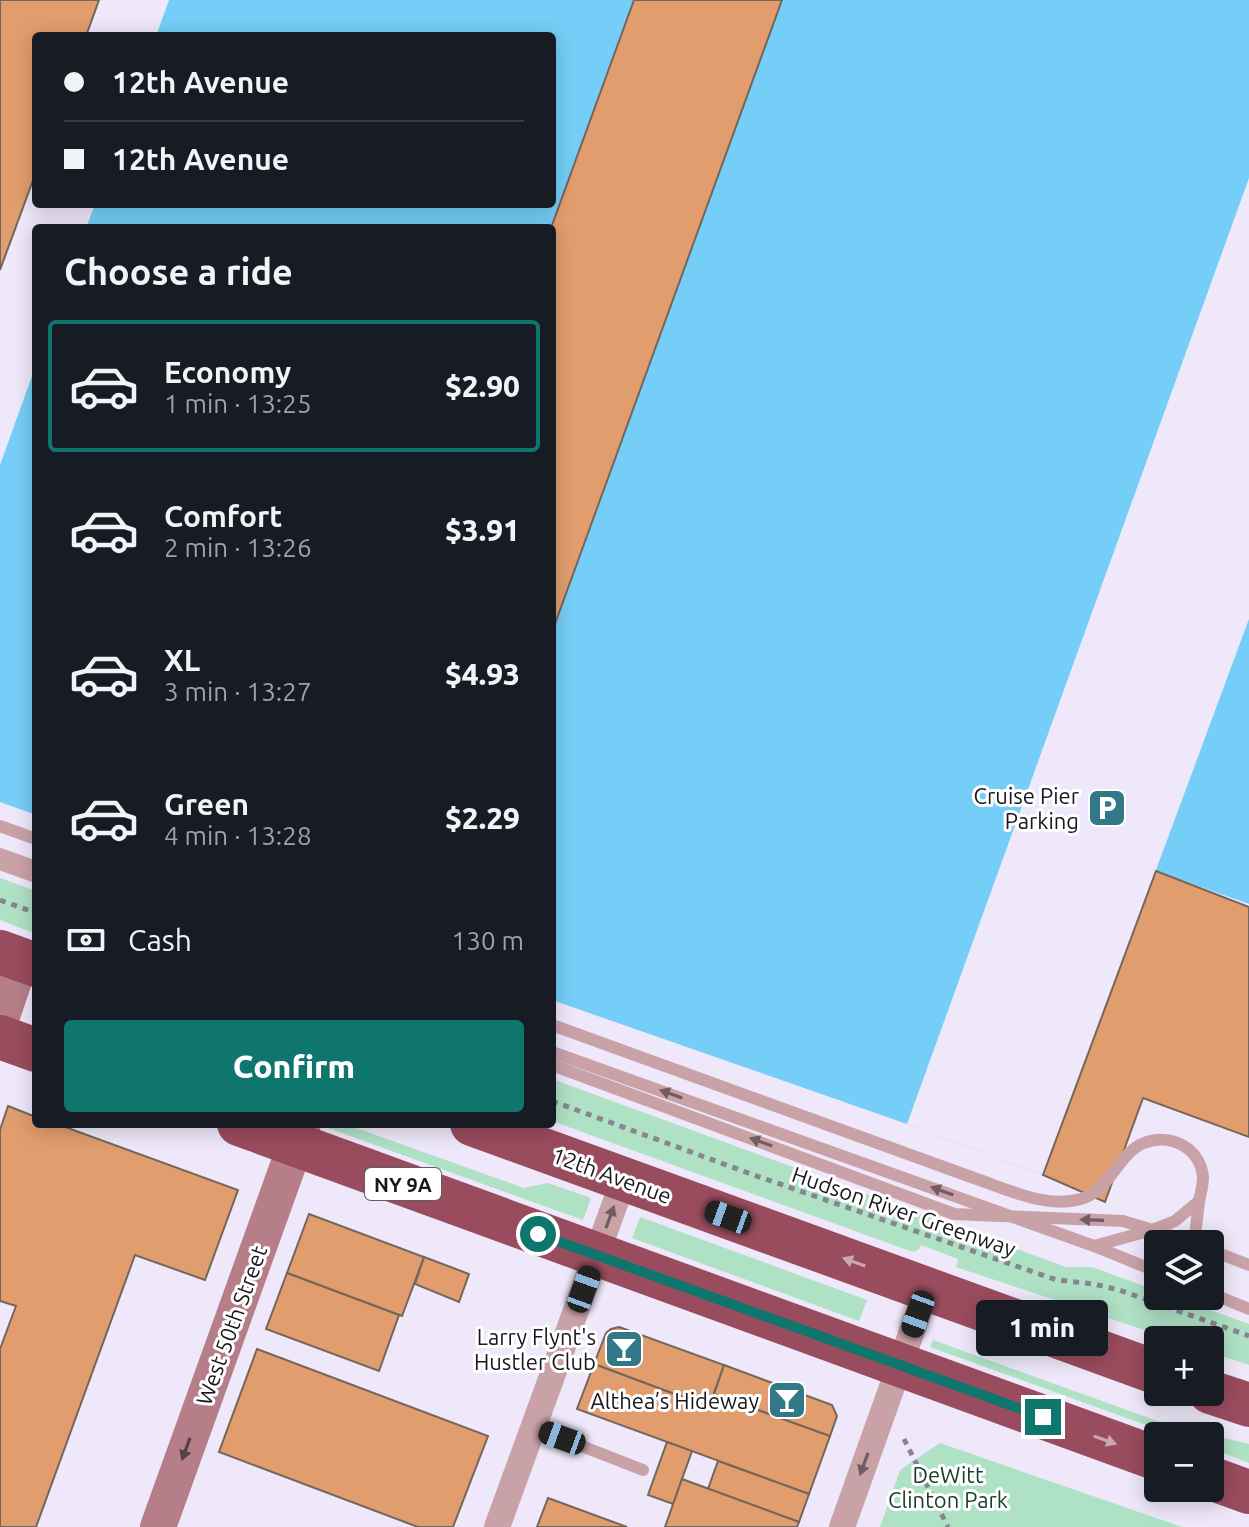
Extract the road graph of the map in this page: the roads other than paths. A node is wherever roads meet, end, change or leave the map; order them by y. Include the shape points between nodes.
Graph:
1 (0, 826) edge
2 (32, 838) edge
3 (0, 854) edge
4 (0, 864) edge
5 (32, 866) edge
6 (32, 876) edge
7 (19, 959) edge
8 (0, 1022) edge
9 (556, 1026) edge
10 (0, 1037) edge
11 (32, 1049) edge
12 (556, 1053) edge
13 (556, 1066) edge
14 (263, 1128) edge
15 (483, 1128) edge
16 (299, 1134) edge
17 (624, 1179) junction
18 (1199, 1201) junction
19 (1151, 1230) edge
20 (1196, 1230) edge
21 (1094, 1246) junction
22 (596, 1255) junction
23 (1224, 1255) edge
24 (1249, 1265) edge
25 (1144, 1266) edge
26 (927, 1289) junction
27 (1224, 1299) edge
28 (1249, 1309) edge
29 (900, 1365) junction
30 (1144, 1368) edge
31 (1224, 1397) edge
32 (1249, 1405) edge
33 (533, 1427) junction
34 (1144, 1454) edge
35 (643, 1470) dead end
36 (1224, 1483) edge
37 (1249, 1492) edge
38 (158, 1527) edge
39 (497, 1527) edge
40 (842, 1527) edge

1 - 2 lane
3 - 5 lane
4 - 6 lane
7 - 8 main road
9 - 18 lane via 1038,1199 1083,1199 1099,1189 1132,1150 1151,1141 1173,1141 1185,1146 1201,1167
10 - 11 highway
21 -> 12 lane, bridge
19 -> 13 lane via 1123,1221 954,1214
14 - 16 highway, NY 9A
15 - 17 highway, 12th Avenue
16 - 22 highway, NY 9A
16 -> 38 main road, West 50th Street
22 -> 17 street
26 -> 17 highway, 12th Avenue
18 - 20 lane, bridge
18 - 21 lane, bridge via 1175,1221
21 - 25 lane
22 - 29 highway, NY 9A
22 - 33 street
23 - 24 lane
26 - 29 street
26 - 30 highway, 12th Avenue
27 - 28 lane
29 -> 34 highway, NY 9A
29 -> 40 street
31 - 32 highway
33 - 35 lane
33 - 39 street
36 - 37 highway

